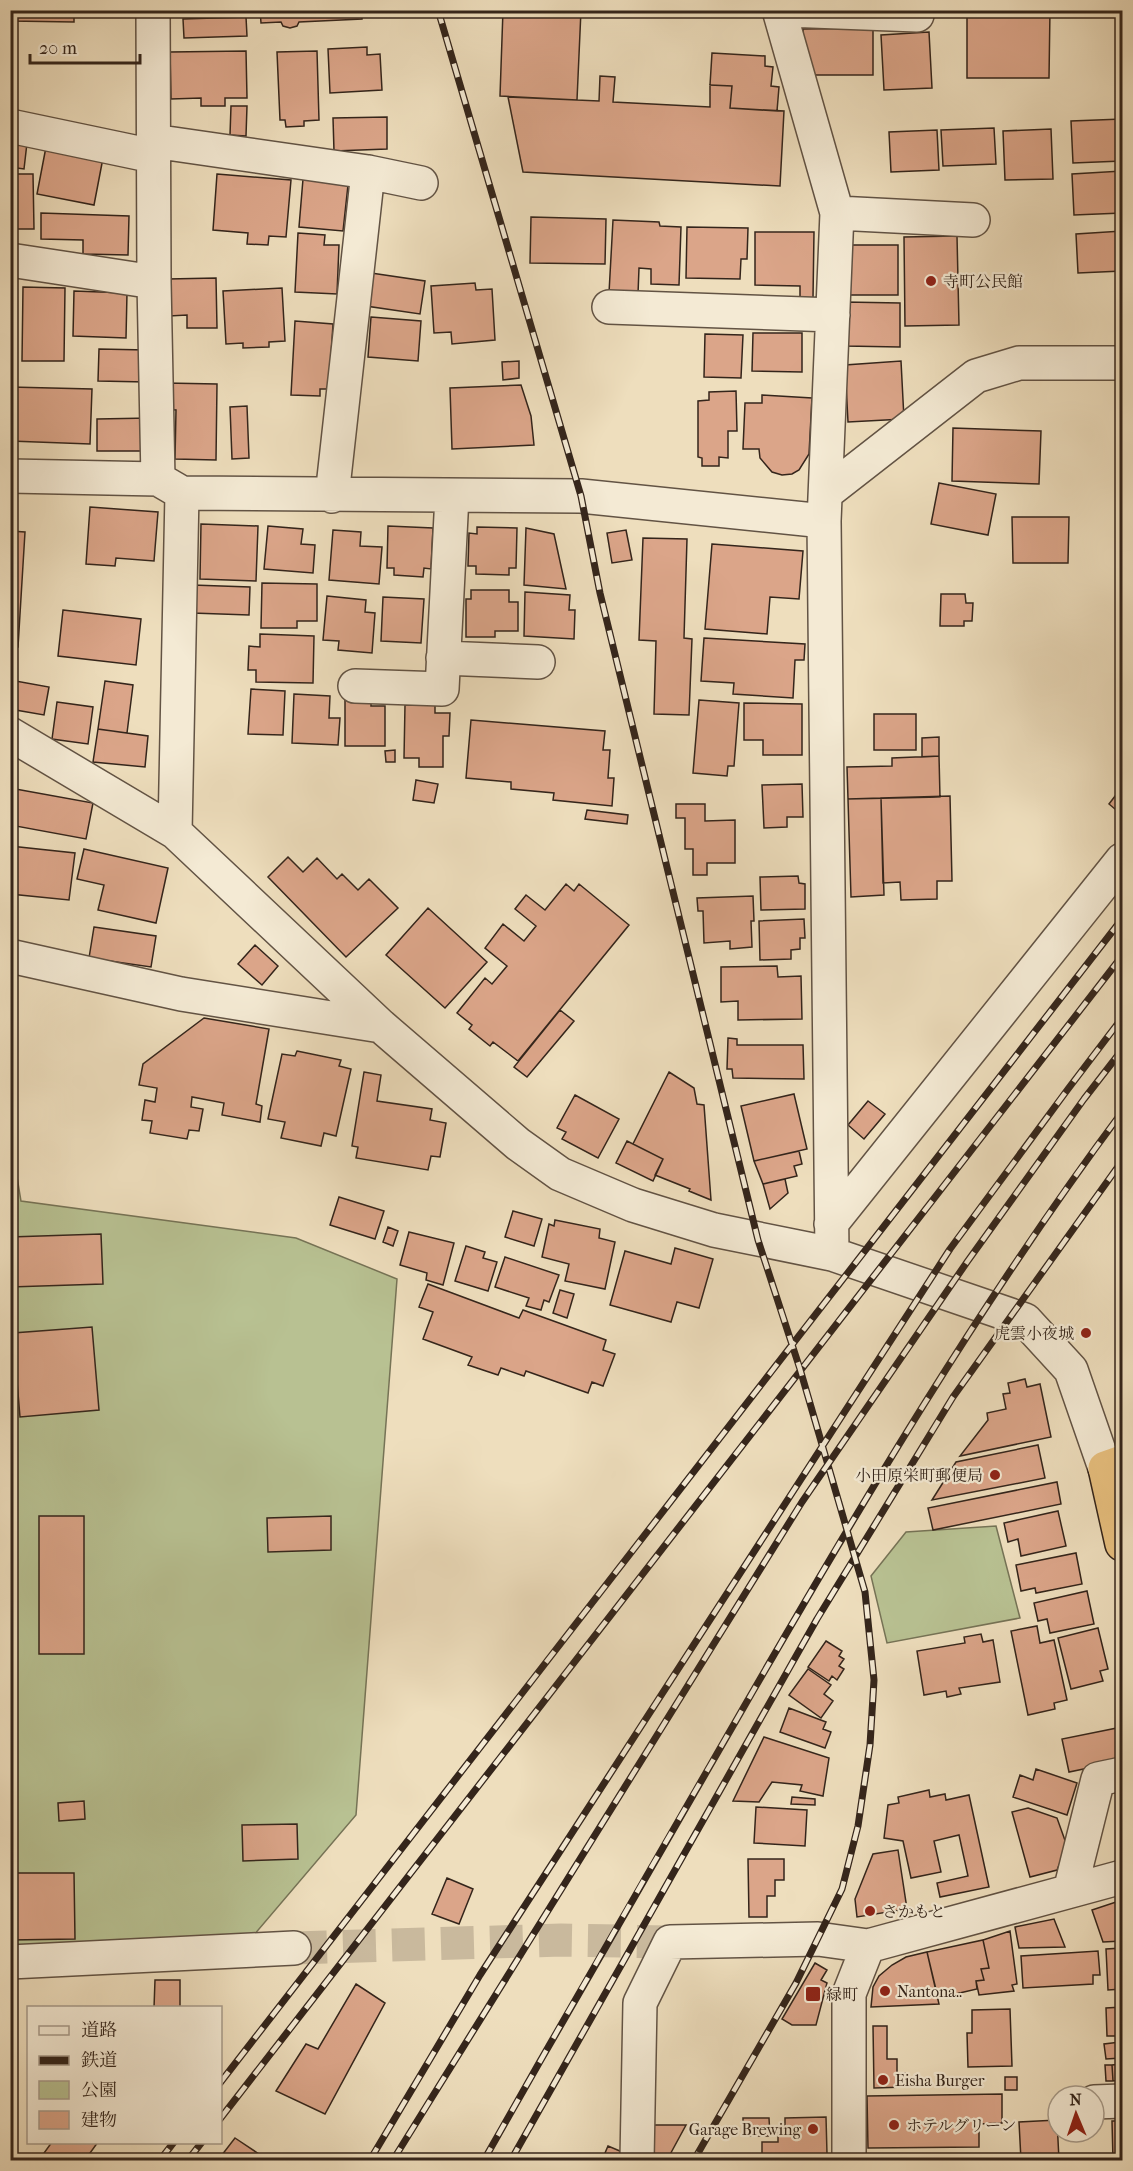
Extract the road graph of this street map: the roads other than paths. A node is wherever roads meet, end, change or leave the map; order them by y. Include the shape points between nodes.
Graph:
1 (153, 10) edge
2 (779, 10) edge
3 (786, 10) edge
4 (917, 10) edge
5 (10, 126) edge
6 (153, 149) junction
7 (368, 172) junction
8 (421, 183) dead end
9 (837, 213) junction
10 (973, 220) dead end
11 (10, 260) edge
12 (154, 282) junction
13 (609, 307) dead end
14 (834, 315) junction
15 (1122, 363) edge
16 (10, 476) edge
17 (170, 486) junction
18 (332, 496) junction
19 (452, 496) junction
20 (825, 507) junction
21 (443, 658) junction
22 (538, 662) dead end
23 (355, 686) dead end
24 (10, 734) edge
25 (175, 832) junction
26 (1122, 860) edge
27 (10, 956) edge
28 (381, 1026) junction
29 (832, 1239) junction
30 (1114, 1465) edge
31 (1122, 1544) edge
32 (1122, 1774) edge
33 (1122, 1877) edge
34 (1070, 1891) junction
35 (868, 1946) junction
36 (294, 1948) tunnel mouth
37 (10, 1962) edge
38 (1122, 2101) edge
39 (1106, 2102) edge
40 (637, 2160) edge
41 (849, 2160) edge

1 - 6 street
2 - 9 street
3 - 4 street via 917,15
5 - 6 street
6 - 7 street
6 - 12 street
7 - 8 street
7 - 18 street
9 - 10 street
9 - 14 street
11 - 12 street
12 - 17 street
13 - 14 street
14 - 20 street
15 - 20 street via 1019,363 976,376
16 - 17 street
17 - 18 street
17 - 25 street
18 - 19 street
19 - 20 street via 581,496
19 - 21 street
20 - 29 street
21 - 22 street
21 - 23 street via 442,689
24 - 25 street
25 - 28 street
26 - 29 street
27 - 28 street via 181,994
28 - 29 street via 518,1144 560,1174 633,1205 714,1230
29 - 30 street via 1025,1320 1071,1370
30 - 31 highway
32 - 34 street via 1098,1779
33 - 34 street
34 - 35 street
35 - 40 street via 818,1939 670,1942 640,2003
35 - 41 street via 849,1994
36 - 37 street
38 - 39 street

